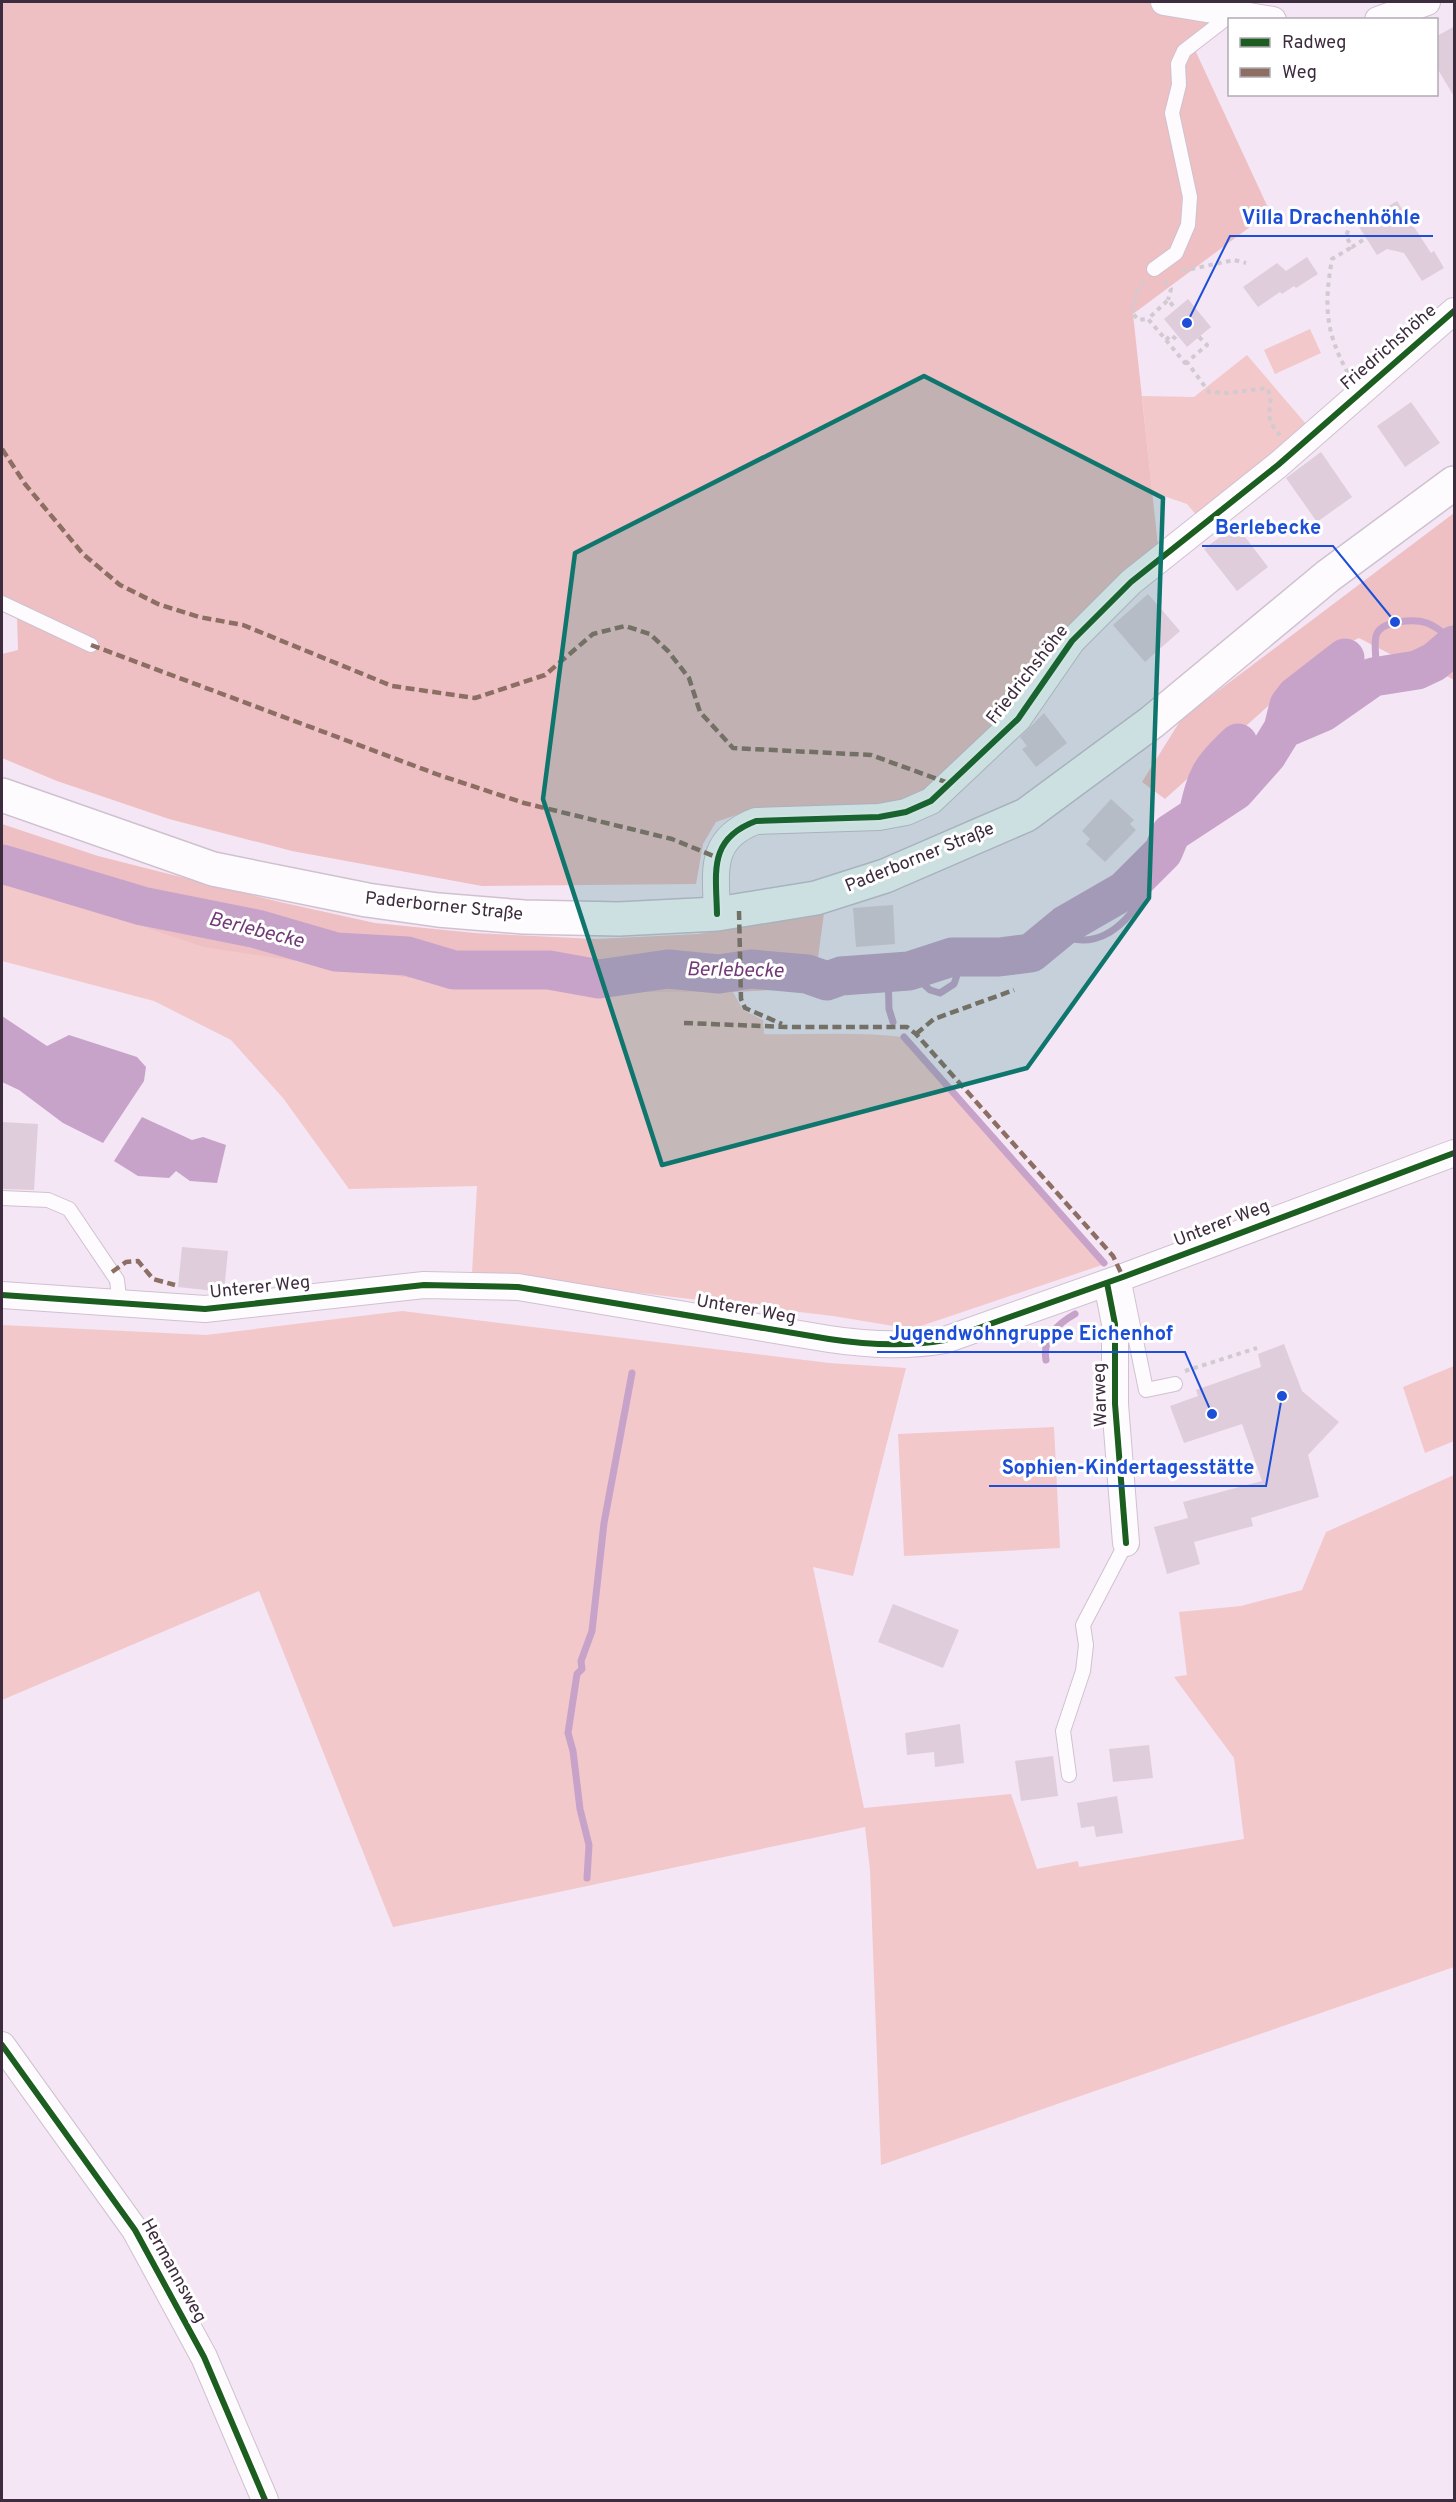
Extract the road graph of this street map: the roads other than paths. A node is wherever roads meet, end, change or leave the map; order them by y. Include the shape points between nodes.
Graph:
1 (1164, 2) edge
2 (1427, 2) edge
3 (1232, 14) junction
4 (1259, 18) edge
5 (1383, 18) edge
6 (1159, 274) road end
7 (1455, 311) edge
8 (1455, 483) edge
9 (2, 603) edge
10 (91, 645) dead end
11 (2, 795) edge
12 (717, 914) junction
13 (1455, 1153) edge
14 (2, 1198) edge
15 (1115, 1280) junction
16 (2, 1295) edge
17 (120, 1305) junction
18 (1175, 1384) dead end
19 (1126, 1543) joint
20 (1069, 1775) dead end
21 (2, 2045) edge
22 (265, 2500) edge

1 - 3 street
2 - 5 street
3 - 4 street
3 - 6 lane via 1184,51 1178,64 1179,85 1172,113 1190,197 1188,225 1176,254
7 - 12 street, Friedrichshöhe via 1295,450 1131,582 1072,640 1018,719 932,801 906,813 879,817 756,821 741,826 716,857
8 - 12 main road, Paderborner Straße via 1328,576 1108,757 1026,815 885,876 816,898
9 - 10 lane
11 - 12 main road, Paderborner Straße via 213,869 367,900 524,917 619,919
13 - 15 street, Unterer Weg
14 - 17 lane via 48,1200 69,1209 117,1280
15 - 17 street, Unterer Weg via 945,1340 903,1345 829,1339 518,1287 424,1285 205,1309
15 - 18 lane via 1146,1390
15 - 19 street, Warweg via 1115,1404
16 - 17 street, Unterer Weg
19 - 20 lane via 1083,1625 1083,1671 1063,1731
21 - 22 street, Hermannsweg via 135,2230 204,2357

